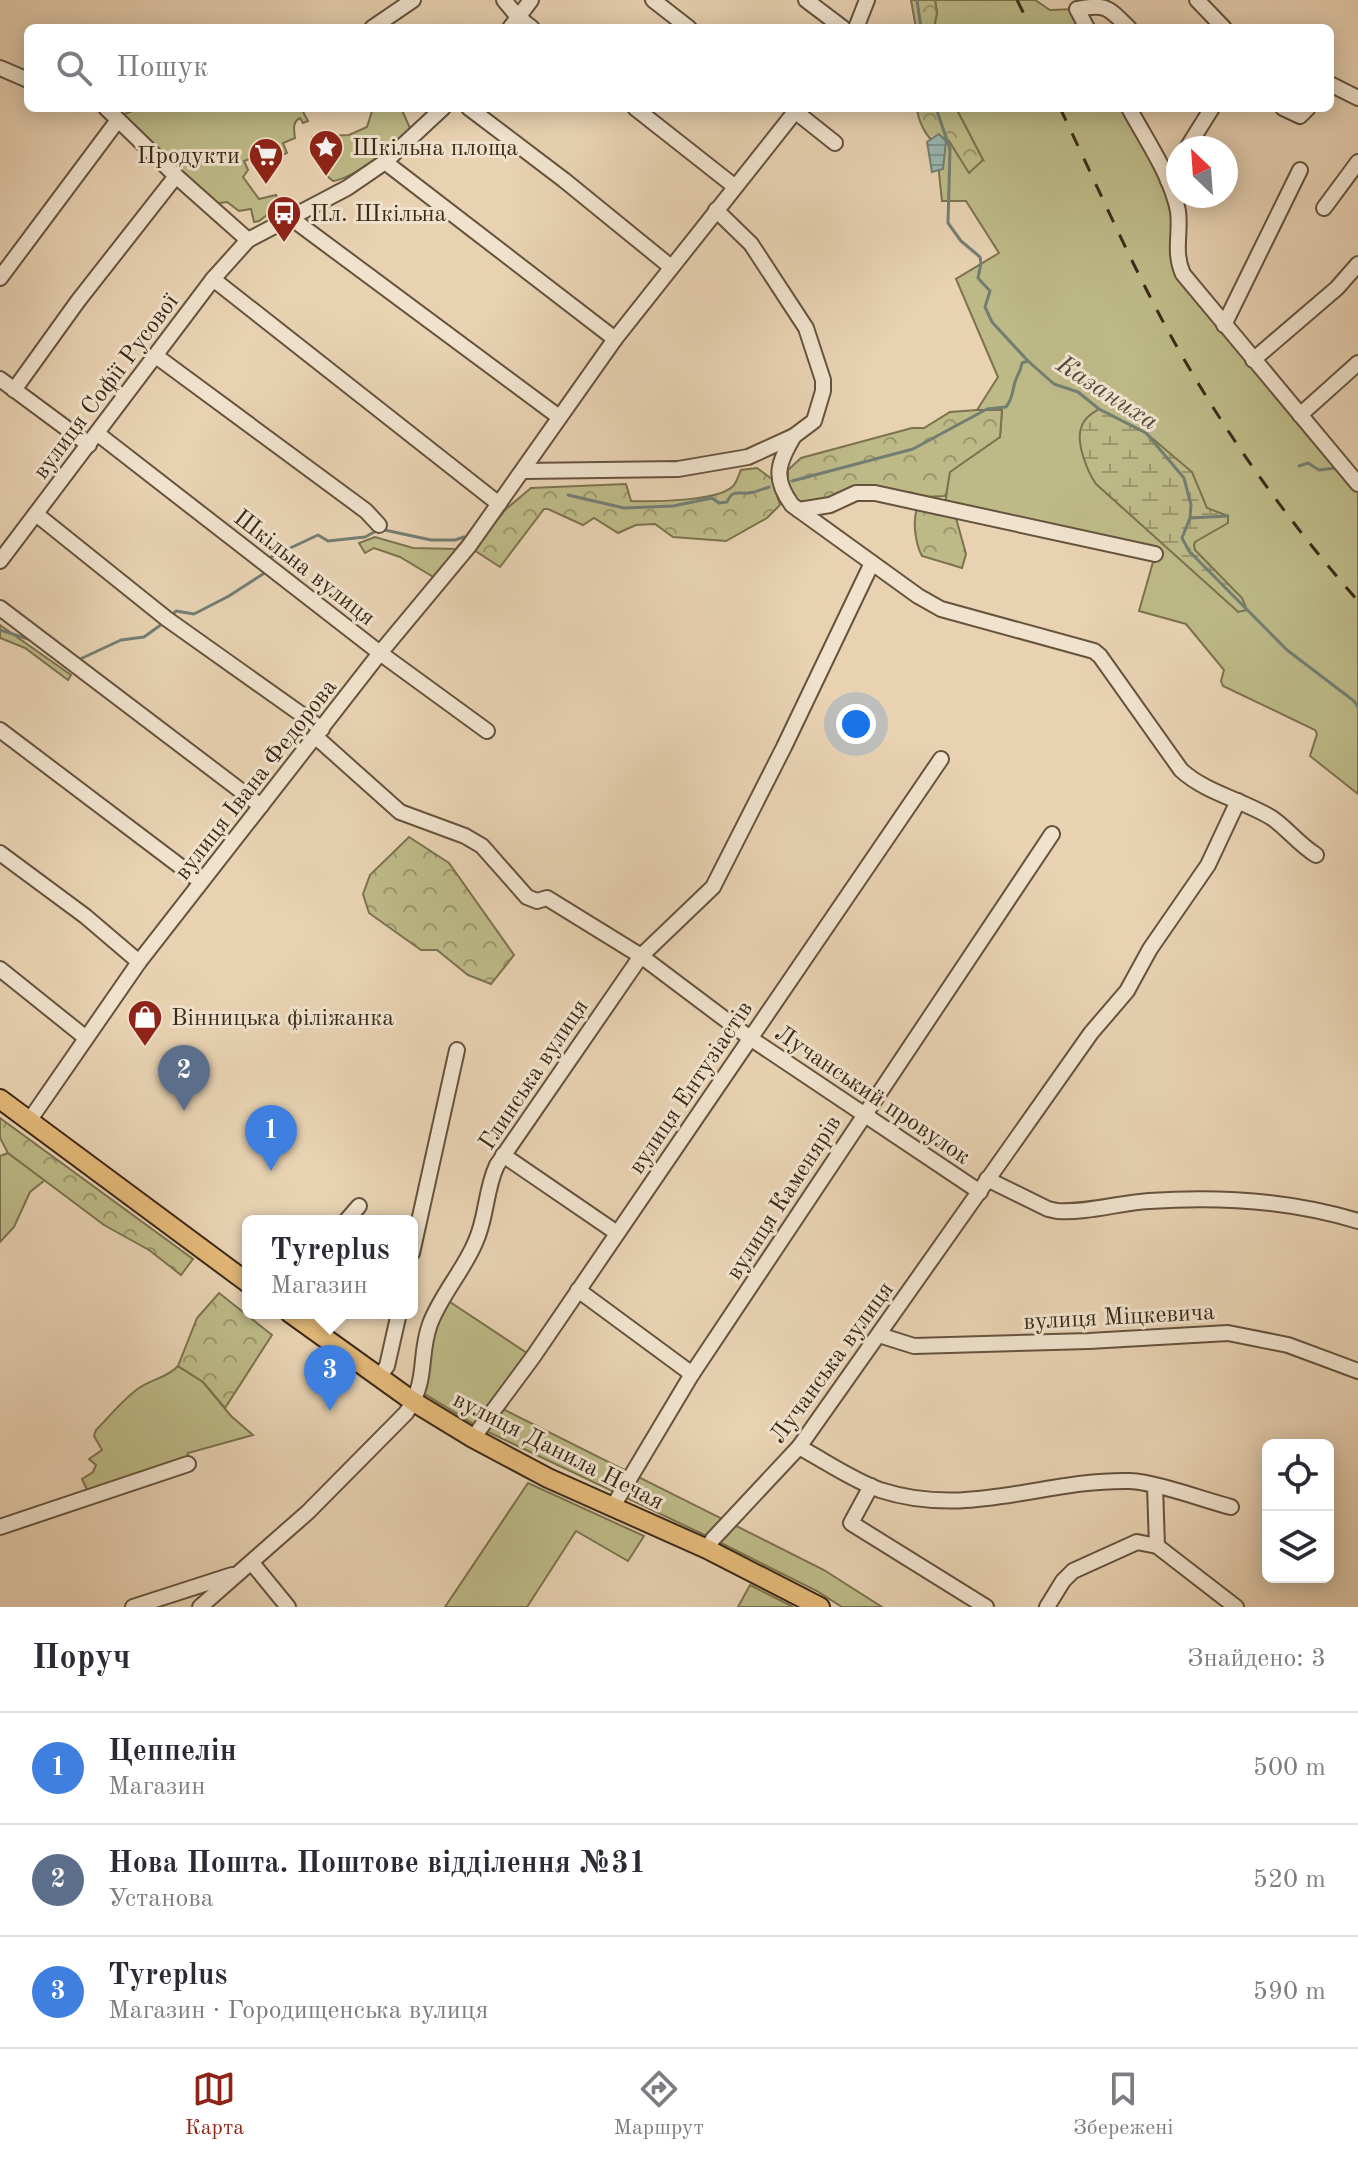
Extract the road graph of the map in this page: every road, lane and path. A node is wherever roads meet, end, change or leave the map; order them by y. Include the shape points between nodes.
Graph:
1 (413, 0) edge
2 (504, 0) edge
3 (531, 0) edge
4 (653, 0) edge
5 (806, 0) edge
6 (867, 0) edge
7 (1197, 0) edge
8 (514, 23) edge
9 (378, 24) edge
10 (684, 24) edge
11 (838, 24) edge
12 (858, 24) edge
13 (1085, 24) edge
14 (1125, 24) edge
15 (1220, 24) edge
16 (0, 68) edge
17 (24, 78) edge
18 (1334, 86) edge
19 (1358, 98) edge
20 (110, 112) edge
21 (439, 112) edge
22 (474, 112) edge
23 (640, 112) edge
24 (793, 112) edge
25 (799, 112) edge
26 (1136, 112) edge
27 (1210, 112) edge
28 (118, 120) junction
29 (1194, 136) edge
30 (835, 143) dead end
31 (385, 162) junction
32 (1358, 162) edge
33 (1300, 170) dead end
34 (176, 176) junction
35 (1166, 177) edge
36 (734, 186) junction
37 (1177, 208) edge
38 (1324, 208) dead end
39 (716, 210) junction
40 (291, 218) junction
41 (248, 240) junction
42 (1358, 264) edge
43 (671, 267) junction
44 (0, 278) edge
45 (213, 279) junction
46 (1224, 325) junction
47 (615, 339) junction
48 (156, 356) junction
49 (1253, 360) junction
50 (1358, 363) edge
51 (0, 379) edge
52 (14, 390) junction
53 (1300, 415) junction
54 (559, 417) junction
55 (794, 436) junction
56 (93, 439) junction
57 (748, 457) junction
58 (778, 468) junction
59 (524, 471) junction
60 (1356, 475) edge
61 (499, 504) junction
62 (799, 510) junction
63 (36, 514) junction
64 (379, 525) dead end
65 (1155, 554) dead end
66 (0, 561) edge
67 (872, 563) junction
68 (0, 608) edge
69 (380, 653) junction
70 (0, 730) edge
71 (487, 731) dead end
72 (319, 733) junction
73 (941, 759) dead end
74 (1238, 801) junction
75 (261, 806) junction
76 (1052, 834) dead end
77 (0, 853) edge
78 (1316, 855) dead end
79 (201, 882) junction
80 (641, 956) junction
81 (139, 962) junction
82 (0, 969) edge
83 (86, 1038) junction
84 (750, 1038) junction
85 (457, 1050) dead end
86 (0, 1099) edge
87 (865, 1113) junction
88 (29, 1121) junction
89 (503, 1155) junction
90 (983, 1186) junction
91 (359, 1206) dead end
92 (351, 1215) edge
93 (1358, 1221) edge
94 (418, 1226) edge
95 (617, 1233) junction
96 (242, 1279) edge
97 (578, 1290) junction
98 (298, 1319) edge
99 (398, 1319) edge
100 (879, 1335) junction
101 (1358, 1371) edge
102 (692, 1374) junction
103 (379, 1377) junction
104 (414, 1402) junction
105 (473, 1438) junction
106 (799, 1447) junction
107 (188, 1464) dead end
108 (871, 1486) junction
109 (1155, 1486) junction
110 (1231, 1507) dead end
111 (612, 1508) junction
112 (0, 1527) edge
113 (1157, 1546) junction
114 (707, 1549) junction
115 (247, 1568) junction
116 (133, 1607) edge
117 (200, 1607) edge
118 (288, 1607) edge
119 (820, 1607) edge
120 (986, 1607) edge
121 (1047, 1607) edge
122 (1236, 1607) edge

1 - 9 street
2 - 8 street
3 - 8 street
4 - 10 street
5 - 11 street
6 - 12 street
7 - 15 street
13 - 14 street via 1077,9 1099,5
16 - 17 street
18 - 19 street
20 - 28 street
21 - 31 street
22 - 43 street
23 - 36 street
24 - 36 street, вулиця Івана Федорова
25 - 30 street
26 - 35 street
27 - 29 street
28 - 34 street
28 - 44 street
31 - 40 street
31 - 47 street
32 - 38 street
33 - 46 street
34 - 41 street
34 - 52 street
36 - 39 street, вулиця Івана Федорова
37 - 46 street via 1180,268
39 - 43 street, вулиця Івана Федорова
39 - 55 street via 751,244 806,328 823,391 814,421
40 - 41 street
40 - 54 street
41 - 45 street, вулиця Софії Русової
42 - 49 street
43 - 47 street, вулиця Івана Федорова
45 - 48 street, вулиця Софії Русової
45 - 61 street
46 - 49 street
47 - 54 street, вулиця Івана Федорова
48 - 56 street, вулиця Софії Русової
48 - 64 street
49 - 53 street
50 - 53 street
51 - 52 street, Шкільна вулиця
52 - 56 street, Шкільна вулиця
53 - 60 street
54 - 59 street, вулиця Івана Федорова
55 - 57 street
55 - 58 street
56 - 63 street, вулиця Софії Русової
56 - 69 street, Шкільна вулиця
57 - 58 street
57 - 59 street via 678,469
58 - 62 street via 783,493
59 - 61 street, вулиця Івана Федорова
61 - 69 street, вулиця Івана Федорова
62 - 65 street via 830,505 856,493 875,493
62 - 67 street
63 - 66 street, вулиця Софії Русової
63 - 72 street, Лучанський провулок
67 - 74 street via 941,609 1094,651 1181,770
67 - 80 street, Глинська вулиця via 713,887
68 - 75 street
69 - 71 street, Шкільна вулиця
69 - 72 street, вулиця Івана Федорова
70 - 79 street
72 - 75 street, вулиця Івана Федорова
72 - 80 street, Лучанський провулок via 400,812 482,846 527,897 547,898
73 - 84 street, вулиця Ентузіастів
74 - 78 street via 1274,819
74 - 90 street, Лучанська вулиця via 1208,865 1127,991 1091,1033
75 - 79 street, вулиця Івана Федорова
76 - 87 street, вулиця Каменярів
77 - 81 street
79 - 81 street, вулиця Івана Федорова
80 - 84 street, Лучанський провулок
80 - 89 street, Глинська вулиця
81 - 83 street, вулиця Івана Федорова
82 - 83 street
83 - 88 street, вулиця Івана Федорова
84 - 87 street, Лучанський провулок
84 - 95 street, вулиця Ентузіастів
85 - 94 street
86 - 88 main road
87 - 90 street, Лучанський провулок
87 - 102 street, вулиця Каменярів
88 - 96 main road
89 - 95 street
89 - 104 street, Глинська вулиця via 491,1176 476,1243 430,1324
90 - 93 street, Лучанський провулок via 1057,1211 1151,1201 1249,1199
90 - 100 street, Лучанська вулиця
91 - 92 street
95 - 97 street, вулиця Ентузіастів
97 - 102 street
97 - 105 street, вулиця Ентузіастів
98 - 103 main road, вулиця Данила Нечая
99 - 103 street via 387,1366
100 - 101 street, вулиця Міцкевича via 914,1346 1228,1333 1276,1342
100 - 106 street, Лучанська вулиця
102 - 111 street, вулиця Каменярів
103 - 104 main road, вулиця Данила Нечая
104 - 105 main road, вулиця Данила Нечая
104 - 115 street
105 - 111 main road, вулиця Данила Нечая
106 - 108 street
106 - 114 street, Лучанська вулиця
107 - 112 street
108 - 109 street via 906,1497 952,1501 1102,1483
108 - 120 street via 851,1523
109 - 110 street
109 - 113 street
111 - 114 main road, вулиця Данила Нечая
113 - 121 street via 1129,1544 1073,1571
113 - 122 street
114 - 119 main road, вулиця Данила Нечая
115 - 116 street
115 - 117 street
115 - 118 street

